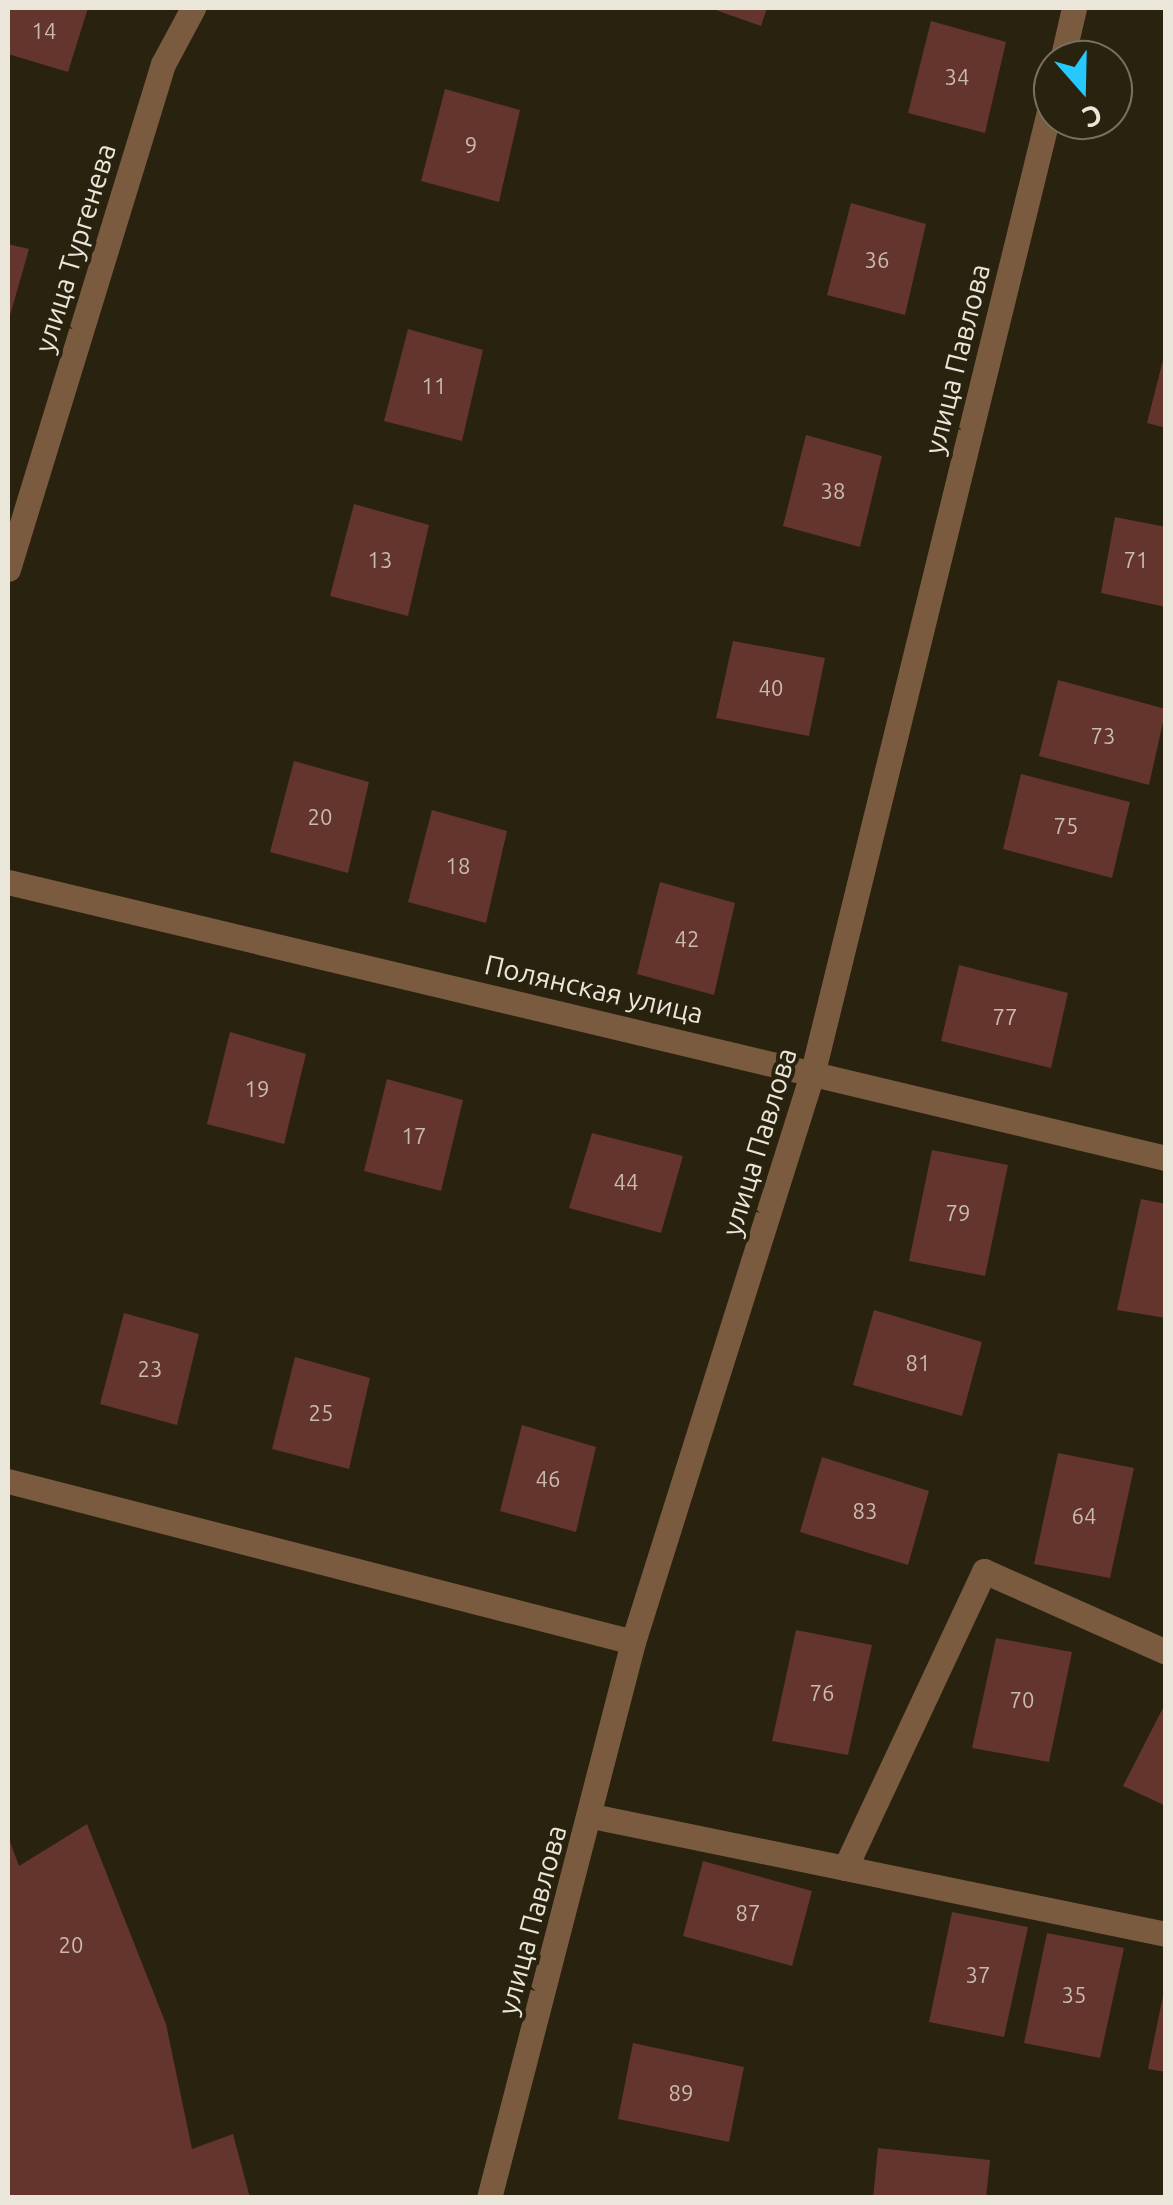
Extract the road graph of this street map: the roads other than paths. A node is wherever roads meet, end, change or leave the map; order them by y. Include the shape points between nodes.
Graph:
1 (193, 8) edge
2 (1074, 8) edge
3 (1067, 40) edge
4 (1042, 140) edge
5 (8, 569) edge
6 (8, 882) edge
7 (814, 1071) junction
8 (1166, 1158) edge
9 (8, 1481) edge
10 (634, 1642) junction
11 (1166, 1652) edge
12 (592, 1816) junction
13 (845, 1868) junction
14 (1166, 1934) edge
15 (488, 2198) edge

1 - 5 street, улица Тургенева via 163,64
2 - 3 street
4 - 7 street, улица Павлова
6 - 7 street, Полянская улица
7 - 8 street, Полянская улица
7 - 10 street, улица Павлова
9 - 10 street
10 - 12 street, улица Павлова
11 - 13 street via 984,1571
12 - 13 street
12 - 15 street, улица Павлова
13 - 14 street

